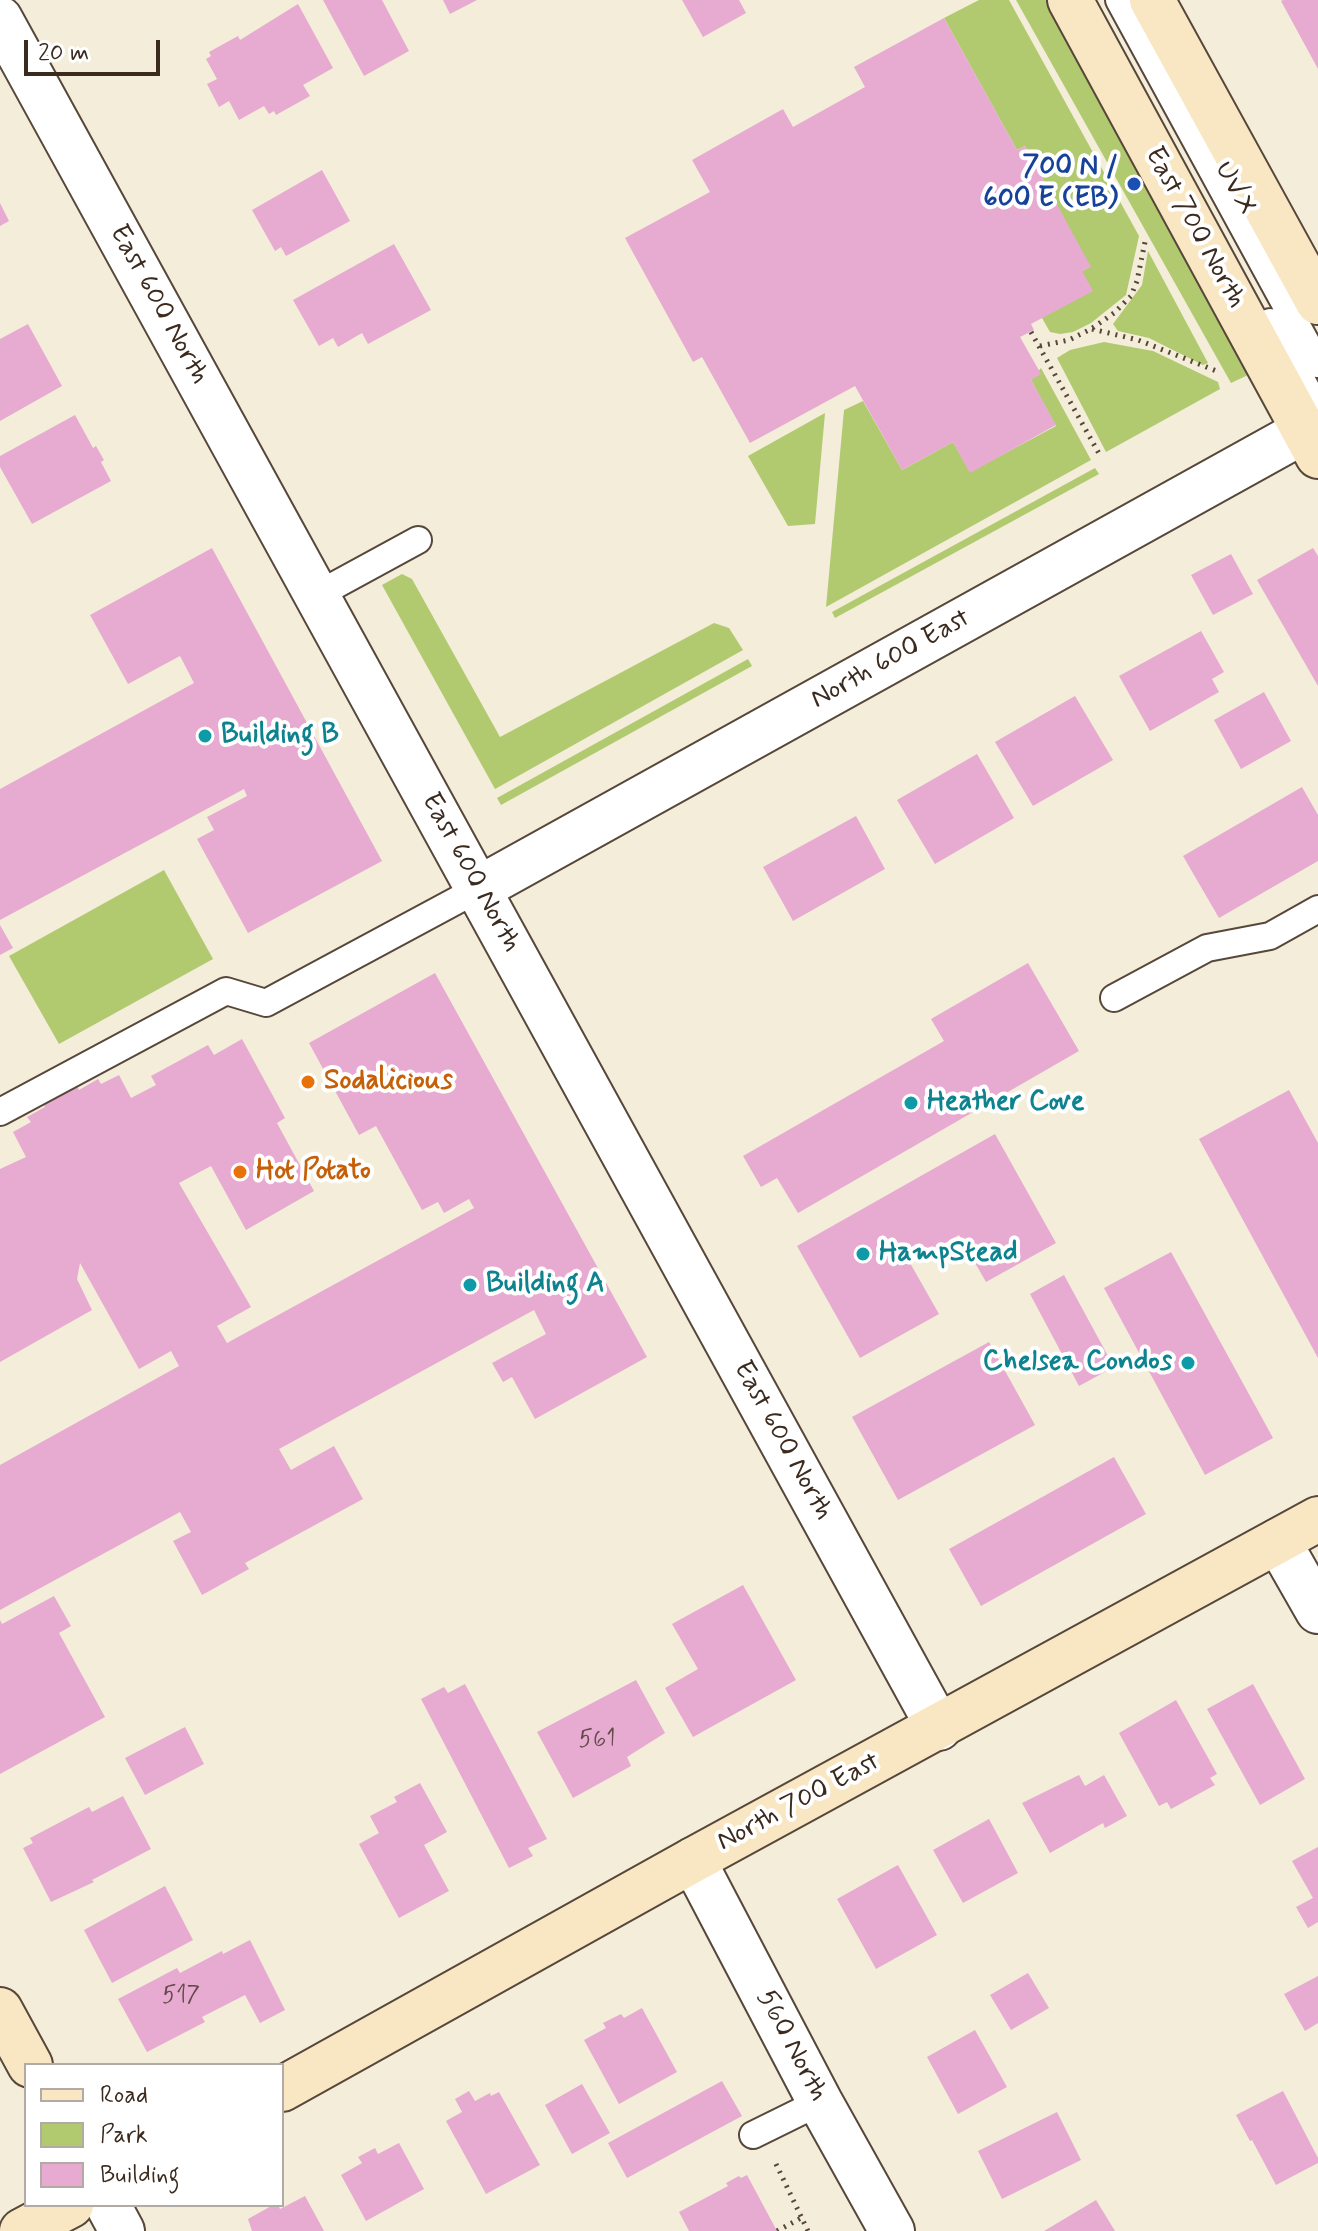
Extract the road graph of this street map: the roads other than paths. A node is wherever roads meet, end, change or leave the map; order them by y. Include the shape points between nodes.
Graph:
1 (8, 0) edge
2 (1070, 0) edge
3 (1093, 0) edge
4 (1119, 0) edge
5 (1152, 0) edge
6 (0, 4) edge
7 (0, 19) edge
8 (1318, 302) edge
9 (1318, 364) edge
10 (1313, 432) edge
11 (418, 540) dead end
12 (317, 595) junction
13 (478, 889) junction
14 (1318, 909) edge
15 (1114, 998) dead end
16 (0, 1112) edge
17 (1318, 1519) edge
18 (1278, 1541) junction
19 (1318, 1611) edge
20 (939, 1728) junction
21 (693, 1860) junction
22 (0, 2010) edge
23 (29, 2063) edge
24 (284, 2088) edge
25 (820, 2102) junction
26 (753, 2135) dead end
27 (67, 2207) edge
28 (109, 2207) edge
29 (22, 2231) edge
30 (122, 2231) edge
31 (892, 2231) edge

1 - 6 street
2 - 10 street, East 700 North
3 - 10 lane, UVX
4 - 9 lane, UVX
5 - 8 street
7 - 12 street, East 600 North
10 - 13 street, North 600 East
11 - 12 lane
12 - 13 street, East 600 North
13 - 16 lane via 266,1003 226,991
13 - 20 street, East 600 North
14 - 15 lane via 1270,936 1207,948
17 - 18 street, North 700 East
18 - 19 street
18 - 20 street, North 700 East
20 - 21 street, North 700 East
21 - 24 street, North 700 East
21 - 25 street, 560 North
22 - 23 street
25 - 26 lane
25 - 31 street, 560 North
27 - 29 street
28 - 30 street

